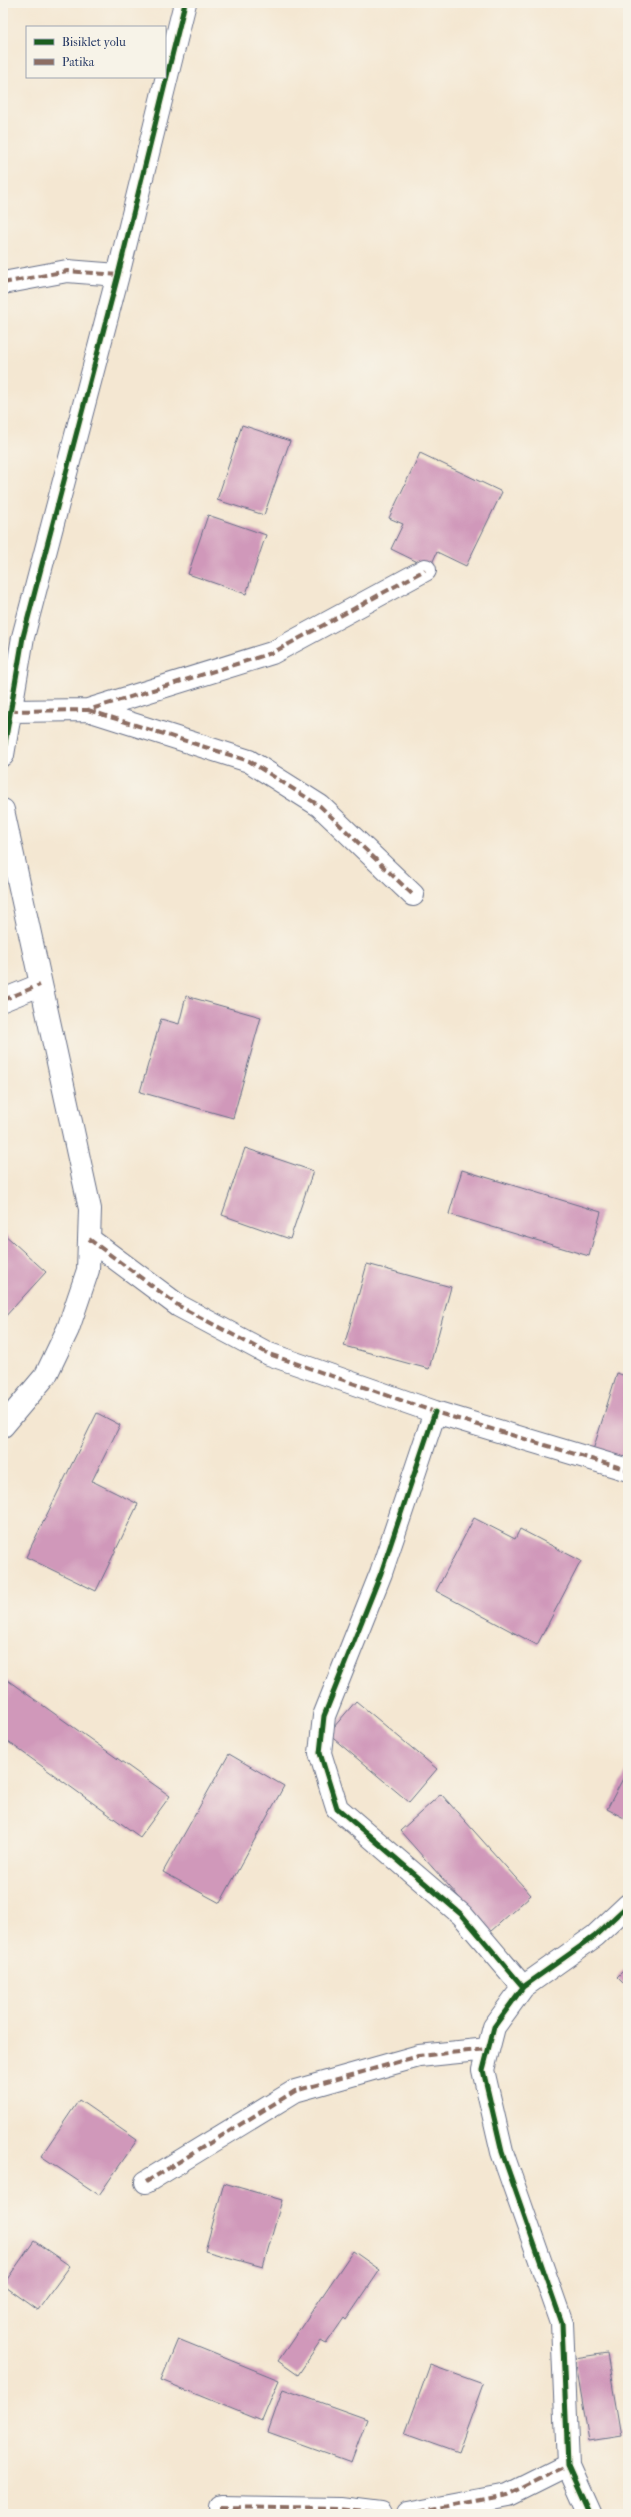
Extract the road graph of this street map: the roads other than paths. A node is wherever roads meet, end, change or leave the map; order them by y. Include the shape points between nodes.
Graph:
1 (184, 3) edge
2 (166, 77) edge
3 (166, 78) edge
4 (118, 275) junction
5 (3, 284) edge
6 (425, 570) dead end
7 (88, 710) junction
8 (10, 711) junction
9 (3, 755) edge
10 (3, 810) edge
11 (413, 895) dead end
12 (40, 985) junction
13 (3, 1000) edge
14 (89, 1239) junction
15 (435, 1412) junction
16 (3, 1426) edge
17 (628, 1470) edge
18 (628, 1905) edge
19 (524, 1987) junction
20 (488, 2050) junction
21 (146, 2182) dead end
22 (568, 2465) junction
23 (221, 2507) dead end
24 (380, 2514) edge
25 (407, 2514) edge
26 (590, 2514) edge

1 - 2 street
3 - 4 street
4 - 5 street via 67,271
4 - 8 street via 23,637
6 - 7 street via 272,653
7 - 8 street
7 - 11 street via 249,760 320,806
8 - 9 street
10 - 12 street
12 - 13 street
12 - 14 street via 90,1209
14 - 15 street via 179,1306 268,1354
14 - 16 street via 88,1270 68,1329 46,1375
15 - 17 street
15 - 19 street via 381,1573 324,1716 320,1753 338,1808 462,1915
18 - 19 street via 595,1936
19 - 20 street via 494,2027
20 - 21 street via 419,2056 294,2091
20 - 22 street via 483,2070 502,2152 562,2323
22 - 25 street via 508,2495
22 - 26 street
23 - 24 street via 340,2508

